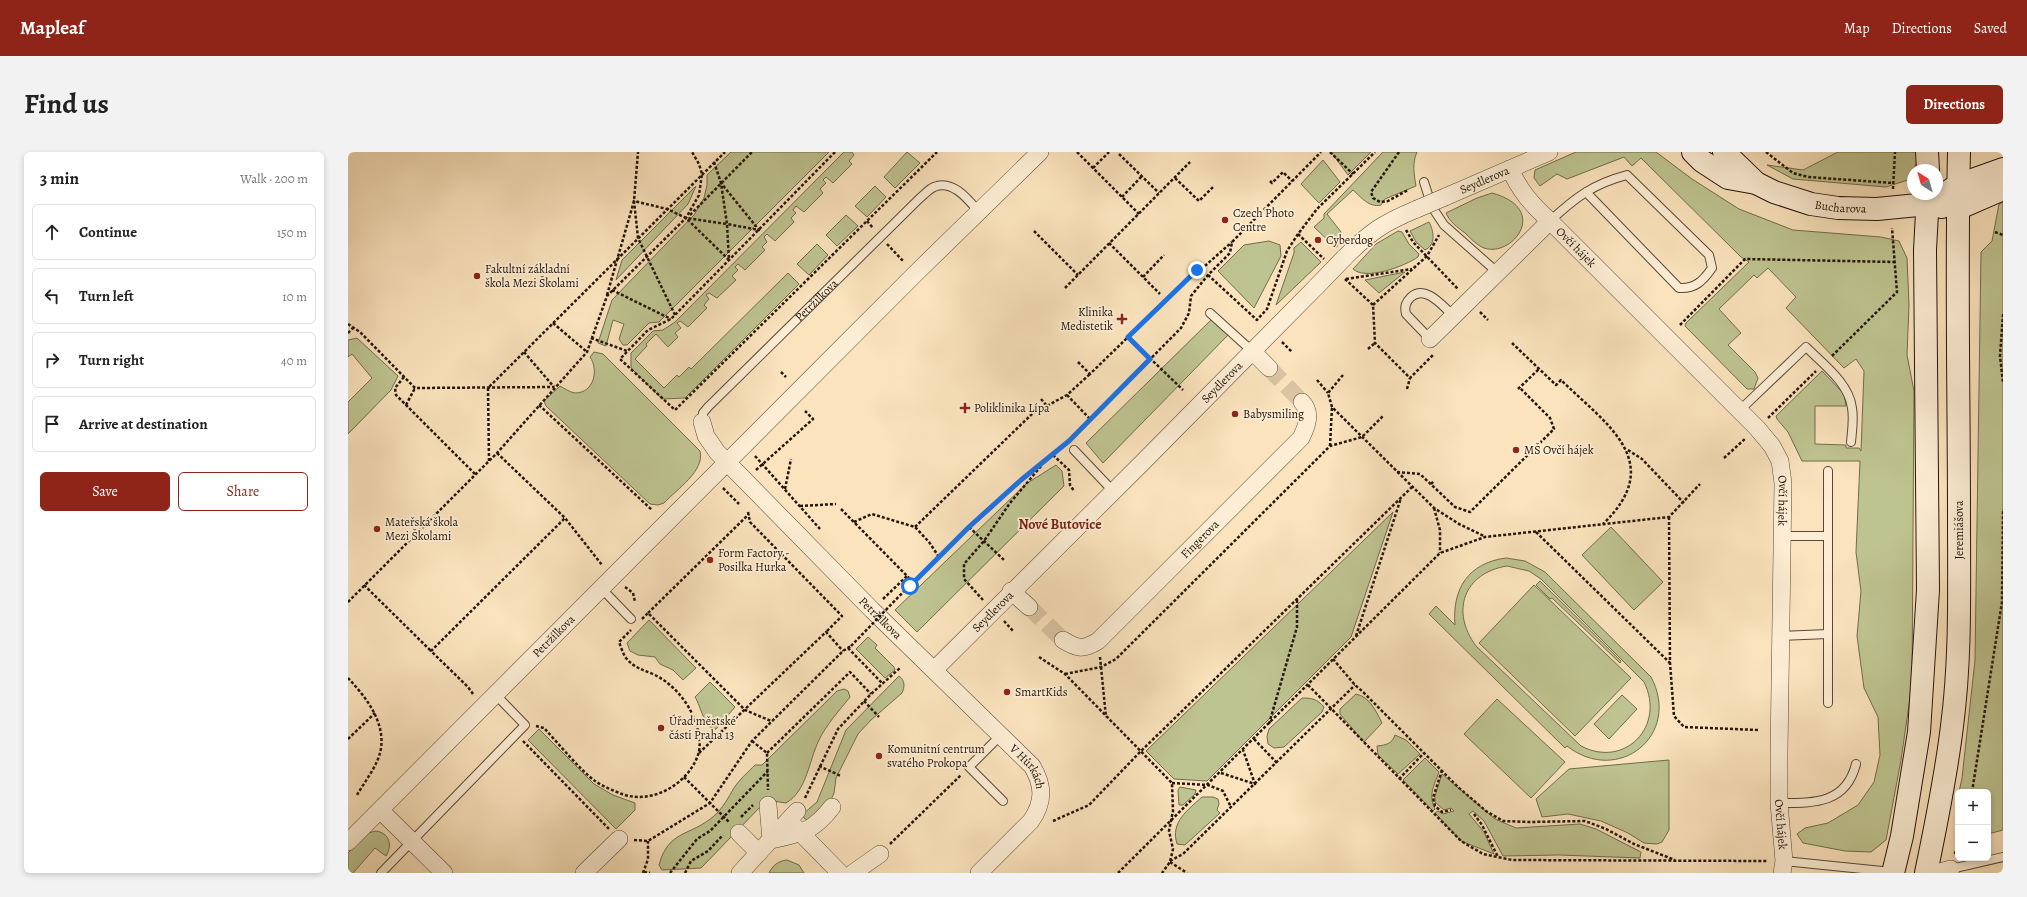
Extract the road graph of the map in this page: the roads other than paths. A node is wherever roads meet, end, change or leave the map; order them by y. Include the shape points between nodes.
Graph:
1 (1040, 152) edge
2 (1549, 152) edge
3 (1693, 152) edge
4 (1724, 152) edge
5 (1927, 152) edge
6 (1959, 152) edge
7 (1928, 164) edge
8 (1510, 169) junction
9 (2003, 169) edge
10 (1424, 182) dead end
11 (1756, 183) junction
12 (1958, 185) junction
13 (2003, 189) edge
14 (1586, 192) junction
15 (1943, 192) edge
16 (1924, 200) edge
17 (1928, 200) edge
18 (1931, 200) edge
19 (1957, 209) junction
20 (978, 210) junction
21 (1550, 221) junction
22 (1497, 272) junction
23 (1210, 313) dead end
24 (1454, 316) junction
25 (1430, 339) joint
26 (1252, 351) junction
27 (1269, 368) tunnel mouth
28 (1302, 402) tunnel mouth
29 (1740, 410) junction
30 (702, 422) joint
31 (1851, 442) dead end
32 (1074, 450) dead end
33 (727, 462) junction
34 (1828, 471) dead end
35 (1113, 491) junction
36 (1782, 536) junction
37 (1828, 536) junction
38 (601, 588) junction
39 (1011, 592) junction
40 (1029, 607) tunnel mouth
41 (635, 619) road end
42 (1828, 634) junction
43 (1780, 636) junction
44 (1063, 640) tunnel mouth
45 (934, 670) junction
46 (495, 694) junction
47 (1828, 703) dead end
48 (1000, 736) junction
49 (1856, 764) dead end
50 (1003, 801) dead end
51 (1779, 803) junction
52 (768, 805) road end
53 (832, 807) dead end
54 (380, 810) junction
55 (739, 832) dead end
56 (802, 833) junction
57 (619, 839) road end
58 (412, 840) junction
59 (771, 840) junction
60 (348, 842) edge
61 (760, 852) junction
62 (880, 854) road end
63 (2003, 857) edge
64 (1783, 867) edge
65 (1943, 871) edge
66 (381, 873) edge
67 (444, 873) edge
68 (584, 873) edge
69 (740, 873) edge
70 (840, 873) edge
71 (853, 873) edge
72 (868, 873) edge
73 (875, 873) edge
74 (979, 873) edge
75 (1895, 873) edge
76 (1926, 873) edge

1 - 20 street, Petržílkova
2 - 8 street, Seydlerova
3 - 11 main road, Bucharova via 1728,178
4 - 11 main road, Bucharova
5 - 7 main road
6 - 12 main road, Jeremiášova
8 - 21 street, Ovčí hájek via 1526,197
8 - 26 street, Seydlerova, bridge via 1382,225 1365,237
9 - 12 main road
10 - 22 lane via 1432,207 1444,226
11 - 16 main road, Bucharova via 1794,199 1838,208 1893,209
12 - 15 main road
12 - 19 main road, Jeremiášova
13 - 19 main road
14 - 14 lane via 1608,180 1627,175 1709,255 1712,268 1690,289 1679,288
14 - 21 lane via 1572,200
17 - 75 main road via 1925,250 1928,590 1919,732
18 - 19 main road
19 - 76 main road, Jeremiášova via 1957,663 1952,725
20 - 30 lane, Petržílkova via 952,186 935,186 708,407 703,413
20 - 33 street, Petržílkova
21 - 22 street, Ovčí hájek
21 - 29 street, Ovčí hájek
22 - 24 street, Ovčí hájek
23 - 26 lane
24 - 25 street, Ovčí hájek
24 - 25 lane via 1429,294 1418,292 1410,298 1406,303 1406,314
26 - 27 street
26 - 35 street, Seydlerova
28 - 44 street, Fingerova via 1308,414 1307,426 1301,438 1098,641 1088,647 1075,647
29 - 31 lane via 1806,347 1843,386 1849,396 1853,418
29 - 36 street, Ovčí hájek via 1772,446 1780,461 1783,483
30 - 33 street, Petržílkova via 706,436
32 - 35 lane
33 - 38 street, Petržílkova
33 - 45 street, Petržílkova
34 - 37 lane
35 - 39 street, Seydlerova
36 - 37 lane
36 - 43 street, Ovčí hájek
37 - 42 lane
38 - 41 lane
38 - 46 street, Petržílkova
39 - 40 street
39 - 45 street, Seydlerova
42 - 43 lane
42 - 47 lane
43 - 51 street, Ovčí hájek
45 - 48 street, V Hůrkách
46 - 54 street, Petržílkova
46 - 58 lane via 526,725
48 - 50 lane via 969,767
48 - 74 street, V Hůrkách via 1032,766 1041,786 1041,802 1031,821
49 - 51 lane via 1854,774 1847,785 1832,797 1812,803
51 - 64 street, Ovčí hájek
52 - 59 street
53 - 56 street via 821,821
54 - 58 street
54 - 60 street, Petržílkova
55 - 61 street
56 - 59 street
56 - 59 street via 793,816
56 - 70 street
57 - 68 street
58 - 66 lane
58 - 67 street
59 - 61 street
61 - 69 street
62 - 71 street
63 - 65 lane
64 - 75 lane
72 - 73 street

